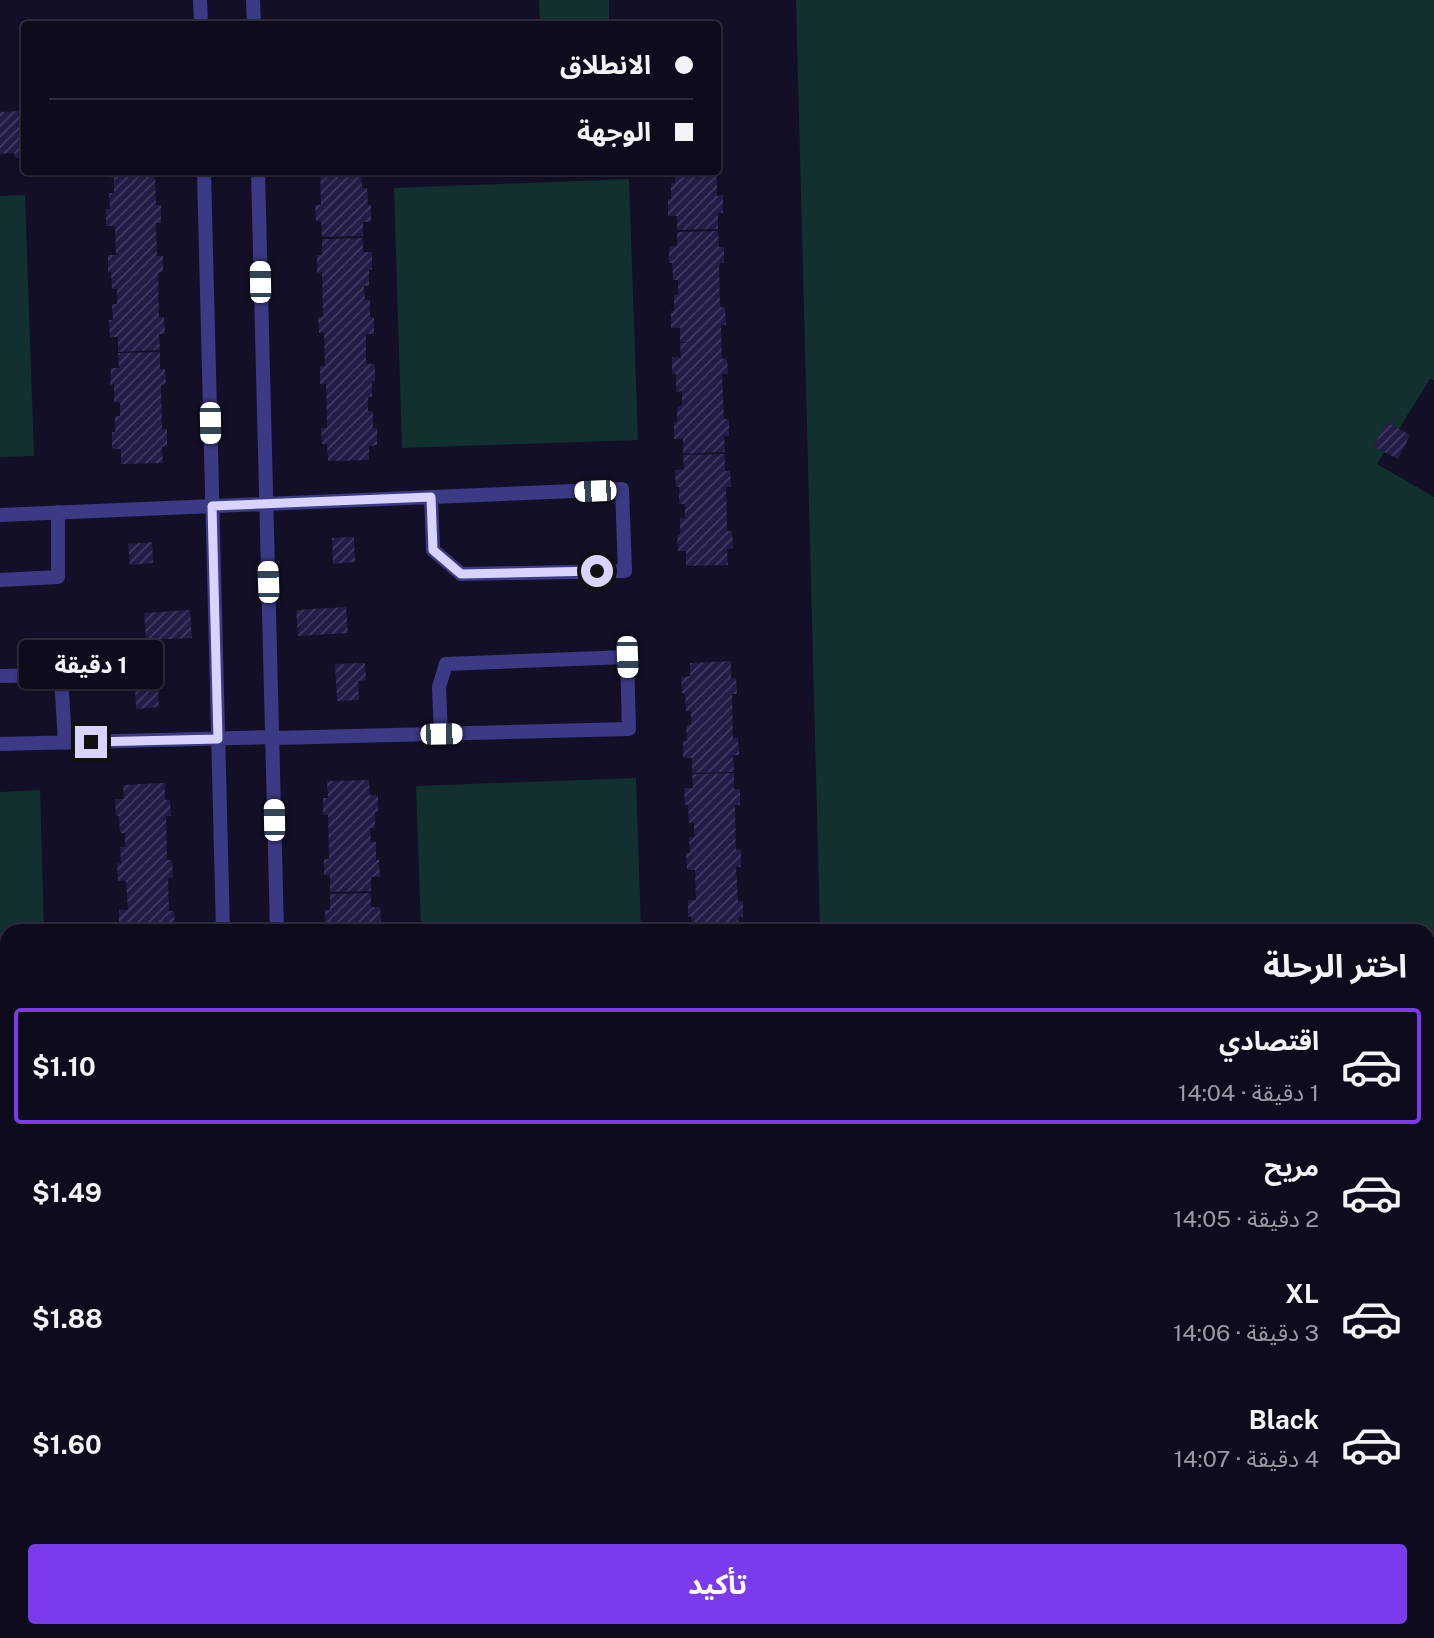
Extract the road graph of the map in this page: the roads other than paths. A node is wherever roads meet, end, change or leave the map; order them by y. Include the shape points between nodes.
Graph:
1 (200, 0) edge
2 (253, 0) edge
3 (201, 21) edge
4 (254, 21) edge
5 (204, 175) edge
6 (258, 175) edge
7 (431, 497) junction
8 (266, 504) junction
9 (212, 506) junction
10 (58, 512) junction
11 (0, 515) edge
12 (0, 580) edge
13 (0, 676) edge
14 (441, 734) junction
15 (272, 737) junction
16 (218, 739) junction
17 (65, 743) junction
18 (0, 744) edge
19 (223, 924) edge
20 (277, 924) edge

1 - 3 lane
2 - 4 lane
5 - 9 lane
6 - 8 lane
7 - 7 lane via 622,489 625,570 461,574 433,550
7 - 8 lane
8 - 9 lane
8 - 15 lane
9 - 10 lane
9 - 16 lane
10 - 11 lane
10 - 12 lane via 58,577
13 - 17 lane via 57,675
14 - 14 lane via 629,729 627,657 446,664 439,687
14 - 15 lane
15 - 16 lane
15 - 20 lane
16 - 17 lane
16 - 19 lane
17 - 18 lane

